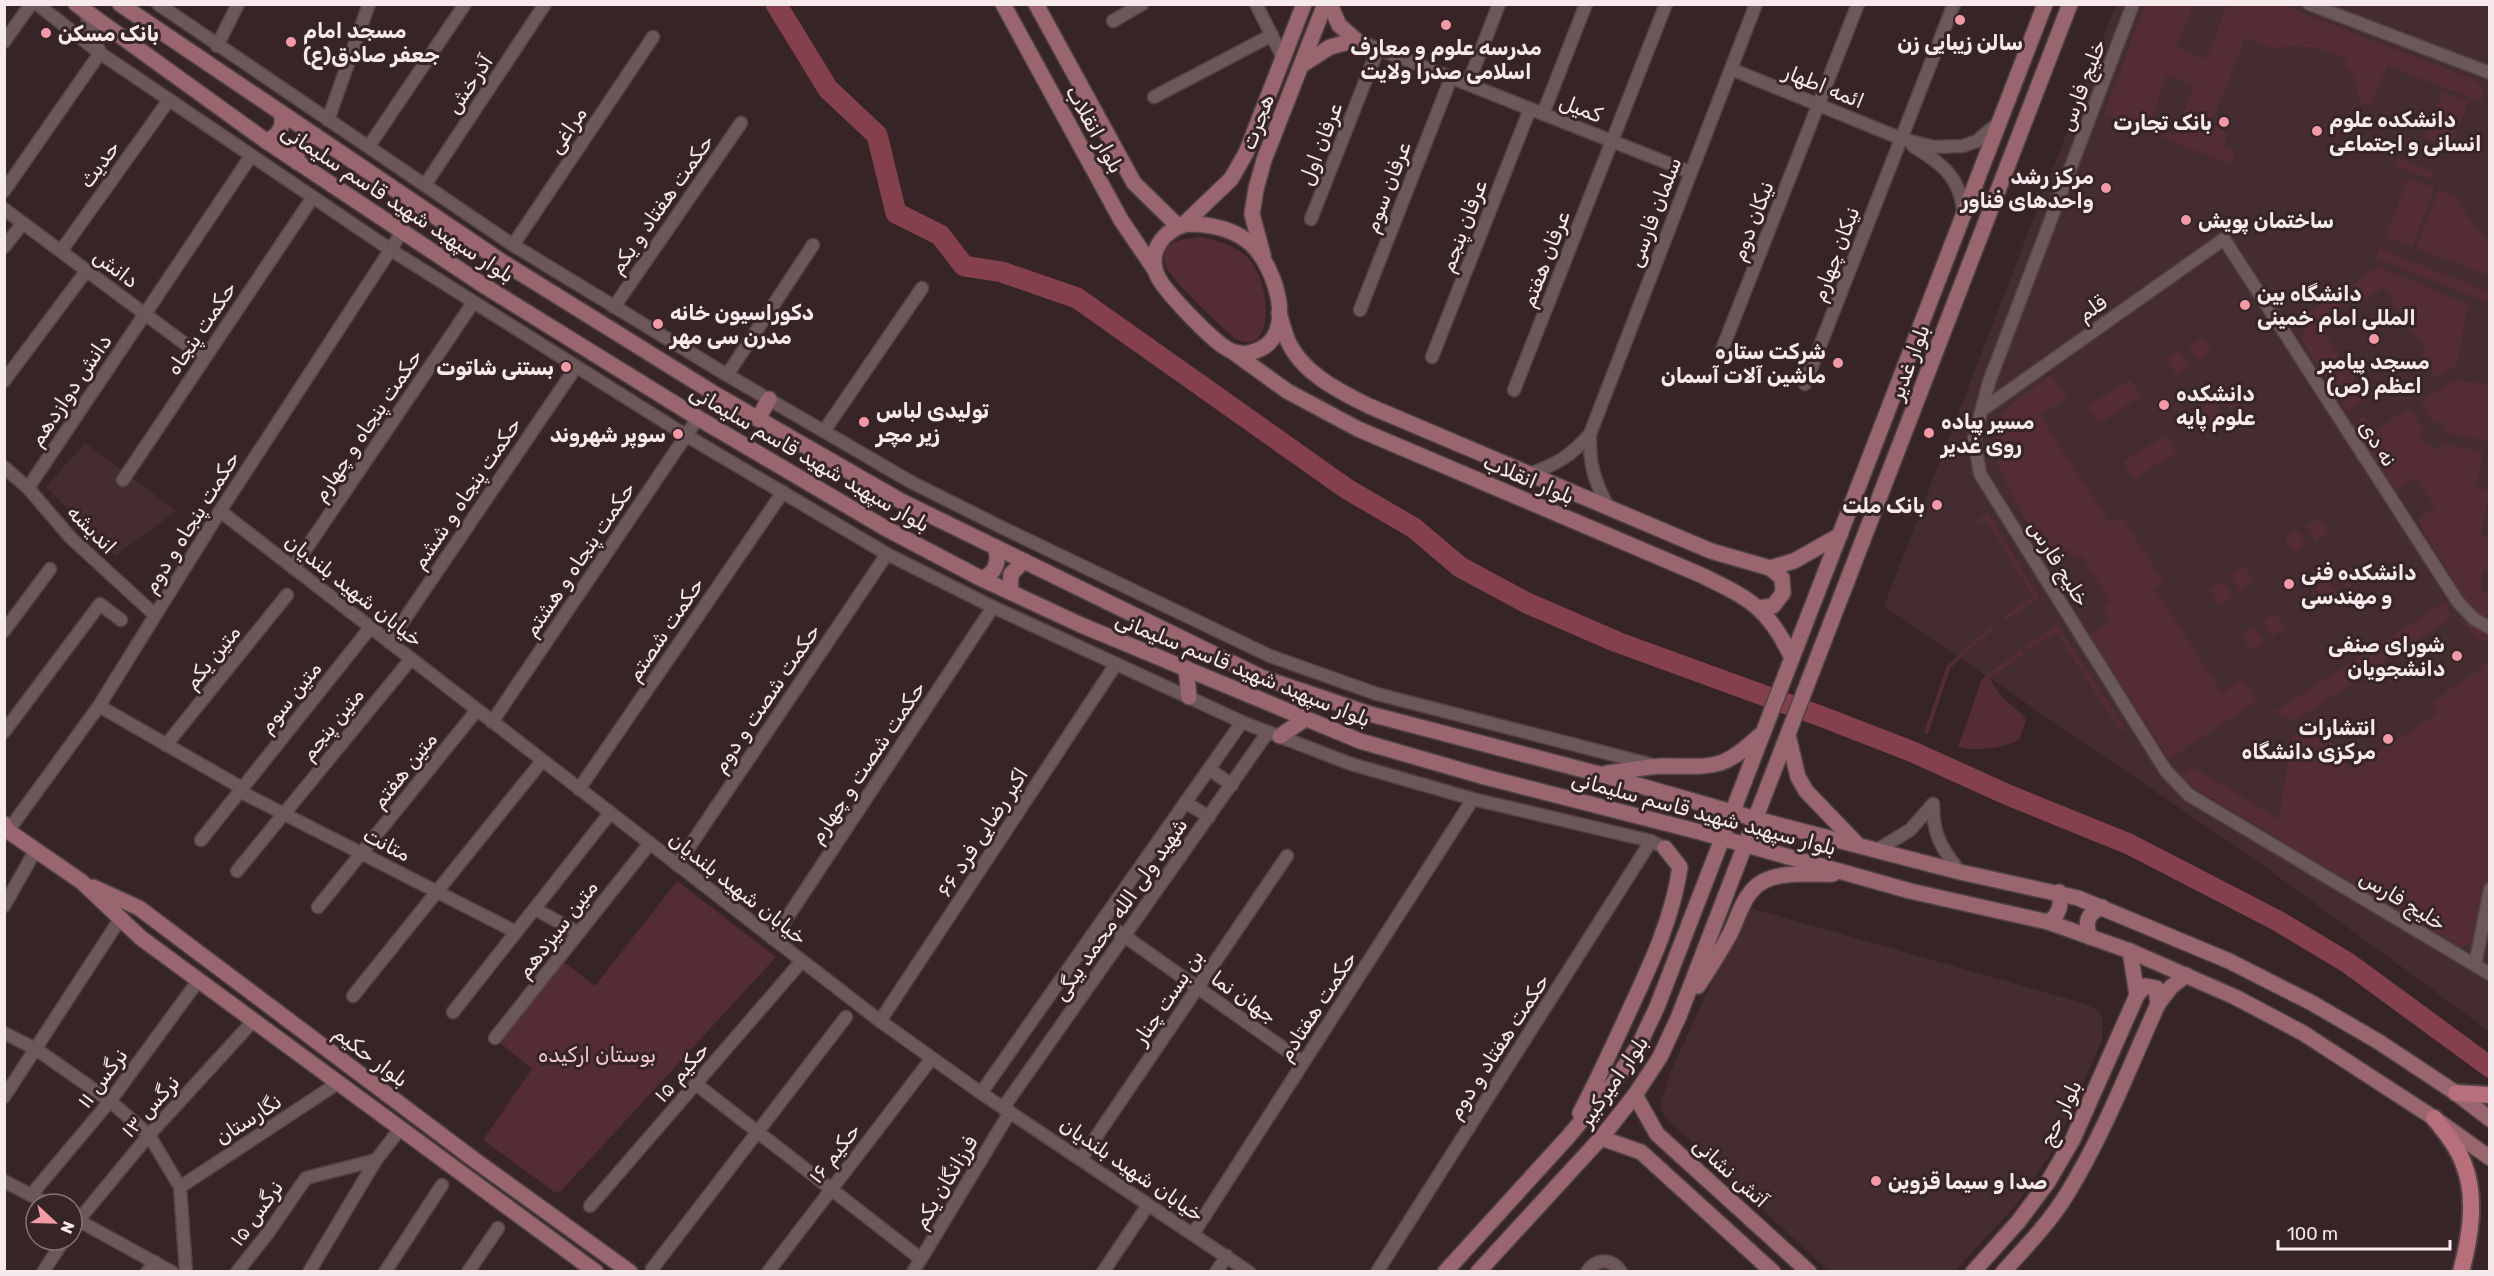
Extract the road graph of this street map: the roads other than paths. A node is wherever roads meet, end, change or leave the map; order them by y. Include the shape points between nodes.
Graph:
1 (31, 4) edge
2 (37, 4) edge
3 (120, 4) edge
4 (158, 4) edge
5 (238, 4) edge
6 (369, 4) edge
7 (465, 4) edge
8 (545, 4) edge
9 (1003, 4) edge
10 (1036, 4) edge
11 (1142, 4) edge
12 (1256, 4) edge
13 (1304, 4) edge
14 (1325, 4) edge
15 (1330, 4) edge
16 (1499, 4) edge
17 (1586, 4) edge
18 (1666, 4) edge
19 (1756, 4) edge
20 (1858, 4) edge
21 (1954, 4) edge
22 (2045, 4) edge
23 (2070, 4) edge
24 (2133, 4) edge
25 (2309, 4) edge
26 (80, 8) edge
27 (1113, 21) dead end
28 (1272, 35) junction
29 (653, 37) dead end
30 (1356, 40) junction
31 (4, 42) edge
32 (217, 46) junction
33 (1378, 49) junction
34 (100, 53) junction
35 (1284, 60) junction
36 (245, 65) junction
37 (1302, 65) junction
38 (1731, 69) junction
39 (2490, 73) edge
40 (1451, 78) junction
41 (1468, 84) junction
42 (248, 91) junction
43 (1154, 97) dead end
44 (169, 100) junction
45 (1819, 105) junction
46 (1530, 109) junction
47 (281, 113) junction
48 (1543, 114) junction
49 (328, 120) junction
50 (1999, 122) junction
51 (741, 123) dead end
52 (316, 136) junction
53 (1902, 139) junction
54 (266, 141) junction
55 (1612, 141) junction
56 (369, 146) junction
57 (251, 156) junction
58 (297, 162) junction
59 (1690, 172) junction
60 (424, 185) junction
61 (4, 191) edge
62 (313, 197) junction
63 (4, 208) edge
64 (458, 208) junction
65 (1963, 215) junction
66 (1311, 219) dead end
67 (23, 223) junction
68 (447, 224) junction
69 (1181, 225) junction
70 (402, 232) junction
71 (2224, 239) joint
72 (513, 244) junction
73 (813, 245) dead end
74 (4, 247) edge
75 (61, 250) junction
76 (391, 250) junction
77 (1263, 258) junction
78 (87, 270) junction
79 (1155, 270) junction
80 (922, 288) dead end
81 (473, 303) junction
82 (614, 307) junction
83 (1360, 310) dead end
84 (145, 314) junction
85 (1279, 314) junction
86 (1233, 352) junction
87 (1721, 352) dead end
88 (1432, 357) dead end
89 (204, 358) junction
90 (576, 367) junction
91 (727, 375) junction
92 (4, 381) edge
93 (1805, 384) dead end
94 (1514, 390) dead end
95 (769, 399) junction
96 (1982, 410) junction
97 (698, 418) junction
98 (758, 419) junction
99 (824, 432) junction
100 (1590, 434) junction
101 (687, 435) junction
102 (4, 467) edge
103 (1530, 474) junction
104 (123, 480) dead end
105 (28, 488) junction
106 (783, 492) junction
107 (1608, 507) junction
108 (220, 511) junction
109 (1840, 535) junction
110 (995, 547) junction
111 (887, 554) junction
112 (1024, 561) junction
113 (293, 568) junction
114 (1770, 568) junction
115 (50, 569) dead end
116 (982, 579) junction
117 (1010, 591) junction
118 (287, 595) dead end
119 (993, 606) junction
120 (1758, 608) junction
121 (155, 615) junction
122 (121, 620) dead end
123 (370, 628) junction
124 (2490, 628) edge
125 (4, 631) edge
126 (389, 642) junction
127 (1792, 658) junction
128 (411, 659) junction
129 (1116, 664) junction
130 (1186, 668) junction
131 (1189, 698) junction
132 (99, 706) junction
133 (477, 710) junction
134 (1305, 719) junction
135 (492, 722) junction
136 (1242, 722) junction
137 (6, 727) edge
138 (1764, 730) junction
139 (1274, 734) junction
140 (1788, 735) junction
141 (166, 745) junction
142 (542, 761) junction
143 (1660, 766) junction
144 (1209, 769) junction
145 (1747, 772) junction
146 (1599, 774) junction
147 (1770, 781) junction
148 (1232, 785) junction
149 (579, 789) junction
150 (241, 790) junction
151 (1473, 799) junction
152 (1185, 802) junction
153 (1732, 812) junction
154 (610, 813) junction
155 (285, 814) junction
156 (1209, 817) junction
157 (1756, 819) junction
158 (6, 829) edge
159 (1721, 838) junction
160 (201, 840) dead end
161 (650, 843) junction
162 (1658, 845) junction
163 (1858, 845) junction
164 (1745, 846) junction
165 (1877, 850) junction
166 (35, 851) junction
167 (362, 854) junction
168 (1287, 856) dead end
169 (677, 865) junction
170 (237, 871) dead end
171 (1960, 872) junction
172 (1848, 873) junction
173 (1707, 876) junction
174 (82, 882) junction
175 (1731, 884) junction
176 (2490, 889) edge
177 (438, 892) junction
178 (2059, 892) junction
179 (4, 906) edge
180 (318, 907) dead end
181 (2102, 907) junction
182 (535, 909) junction
183 (120, 919) junction
184 (1103, 921) junction
185 (2048, 922) junction
186 (516, 932) junction
187 (579, 933) junction
188 (1123, 936) junction
189 (2090, 937) junction
190 (773, 939) junction
191 (2130, 951) junction
192 (801, 962) junction
193 (2475, 965) junction
194 (2490, 974) edge
195 (2186, 975) junction
196 (198, 981) junction
197 (1198, 988) junction
198 (2137, 995) junction
199 (354, 996) dead end
200 (2158, 1004) junction
201 (453, 1012) dead end
202 (846, 1017) dead end
203 (1679, 1017) junction
204 (254, 1020) junction
205 (879, 1021) junction
206 (4, 1034) edge
207 (495, 1038) dead end
208 (36, 1049) junction
209 (932, 1058) junction
210 (1303, 1062) junction
211 (338, 1083) junction
212 (696, 1084) junction
213 (981, 1093) junction
214 (2456, 1093) junction
215 (1635, 1095) junction
216 (2490, 1095) edge
217 (4, 1097) edge
218 (110, 1101) junction
219 (1006, 1110) junction
220 (2434, 1118) junction
221 (2490, 1119) edge
222 (400, 1129) junction
223 (757, 1132) junction
224 (149, 1135) junction
225 (1600, 1137) junction
226 (1567, 1138) junction
227 (2490, 1158) edge
228 (1081, 1159) junction
229 (376, 1160) junction
230 (4, 1181) edge
231 (442, 1185) dead end
232 (180, 1187) junction
233 (831, 1189) junction
234 (1721, 1191) junction
235 (25, 1192) edge
236 (34, 1192) edge
237 (1148, 1205) junction
238 (590, 1206) dead end
239 (1705, 1209) junction
240 (84, 1210) edge
241 (84, 1227) edge
242 (498, 1228) dead end
243 (1514, 1232) junction
244 (1193, 1234) junction
245 (56, 1252) edge
246 (1227, 1256) junction
247 (921, 1259) junction
248 (151, 1267) edge
249 (587, 1269) edge
250 (652, 1269) dead end
251 (42, 1272) edge
252 (172, 1272) edge
253 (186, 1272) edge
254 (237, 1272) edge
255 (309, 1272) edge
256 (385, 1272) edge
257 (468, 1272) edge
258 (630, 1272) edge
259 (768, 1272) edge
260 (913, 1272) edge
261 (1103, 1272) edge
262 (1216, 1272) edge
263 (1250, 1272) edge
264 (1377, 1272) edge
265 (1445, 1272) edge
266 (1478, 1272) edge
267 (1488, 1272) edge
268 (1587, 1272) edge
269 (1621, 1272) edge
270 (1773, 1272) edge
271 (1809, 1272) edge
272 (1973, 1272) edge
273 (2003, 1272) edge
274 (2461, 1272) edge

1 - 31 street
2 - 34 street
3 - 42 main road, بلوار سپهبد شهید قاسم سلیمانی
4 - 32 street
5 - 32 street
6 - 49 street
7 - 56 street
8 - 60 street, آذرخش
9 - 79 main road, بلوار انقلاب via 1120,220
10 - 69 main road, بلوار انقلاب via 1134,183
11 - 27 street
12 - 28 street
13 - 35 main road, هجرت
14 - 37 main road, هجرت
15 - 30 main road via 1339,25
16 - 41 street
17 - 48 street
18 - 55 street, عرفان هفتم
19 - 38 street, سلمان فارسی
20 - 45 street, نیکان دوم
21 - 53 street, نیکان چهارم
22 - 50 main road, بلوار غدیر
23 - 140 main road, بلوار غدیر
24 - 96 street, خلیج فارس via 1989,382
25 - 39 street
26 - 34 street
26 - 54 main road, بلوار سپهبد شهید قاسم سلیمانی
28 - 35 street
28 - 43 street
29 - 72 street, مراغی
30 - 33 street, کمیل
30 - 37 main road via 1330,46
32 - 36 street
33 - 40 street, کمیل
33 - 66 street, عرفان اول
34 - 44 street
34 - 61 street
35 - 69 main road, هجرت via 1246,153 1231,179
36 - 42 street
36 - 49 street
37 - 77 main road, هجرت via 1256,189 1252,214
38 - 45 street, ائمه اطهار
38 - 59 street, سلمان فارسی
40 - 41 street, کمیل
40 - 83 street, عرفان سوم
41 - 46 street, کمیل
42 - 47 main road, بلوار سپهبد شهید قاسم سلیمانی
44 - 57 street
44 - 75 street, حدیث
45 - 53 street, ائمه اطهار
45 - 87 street, نیکان دوم
46 - 48 street, کمیل
46 - 88 street, عرفان پنجم
47 - 52 main road, بلوار سپهبد شهید قاسم سلیمانی
47 - 54 main road via 281,128
48 - 55 street, کمیل
49 - 56 street
50 - 53 street, ائمه اطهار via 1983,137 1963,146 1934,147
50 - 65 main road, بلوار غدیر
51 - 82 street, حکمت هفتاد و یکم
52 - 58 main road via 300,147
52 - 68 main road, بلوار سپهبد شهید قاسم سلیمانی
53 - 65 street, ائمه اطهار via 1943,165 1953,176
53 - 93 street, نیکان چهارم
54 - 58 main road, بلوار سپهبد شهید قاسم سلیمانی
55 - 59 street, کمیل
55 - 94 street, عرفان هفتم
56 - 60 street
57 - 62 street
57 - 84 street, دانش دوازدهم
58 - 70 main road, بلوار سپهبد شهید قاسم سلیمانی
59 - 100 street, سلمان فارسی
60 - 64 street
62 - 76 street
62 - 89 street, حکمت پنجاه
63 - 67 street, دانش
64 - 68 street
64 - 72 street
65 - 109 main road, بلوار غدیر
67 - 74 street
67 - 75 street, دانش
68 - 98 main road, بلوار سپهبد شهید قاسم سلیمانی
69 - 77 main road via 1215,226 1234,233
69 - 79 main road via 1158,243
70 - 76 street, حکمت پنجاه و دوم
70 - 97 main road, بلوار سپهبد شهید قاسم سلیمانی
71 - 96 street, قلم
71 - 124 street, نه دی via 2457,602
72 - 82 street
73 - 91 street
75 - 78 street, دانش
76 - 81 street
76 - 108 street, حکمت پنجاه و دوم
77 - 85 main road via 1273,275
78 - 84 street, دانش
78 - 92 street
79 - 86 main road via 1190,315
80 - 99 street
81 - 90 street
81 - 113 street, حکمت پنجاه و چهارم
82 - 91 street
84 - 89 street, دانش
84 - 105 street, دانش دوازدهم
85 - 86 main road via 1277,331 1266,345 1251,353
85 - 103 main road, بلوار انقلاب via 1289,343 1306,366 1335,389
86 - 120 main road, بلوار انقلاب via 1287,392 1358,429 1701,575
89 - 104 street, حکمت پنجاه
90 - 101 street
90 - 126 street, حکمت پنجاه و ششم
91 - 95 street
95 - 98 main road
95 - 99 street
96 - 193 street, خلیج فارس via 1974,438 1980,474 2166,771 2189,795
97 - 101 street, حکمت پنجاه و هشتم
97 - 116 main road, بلوار سپهبد شهید قاسم سلیمانی via 885,528
98 - 110 main road, بلوار سپهبد شهید قاسم سلیمانی via 901,501
99 - 143 street via 1002,528 1270,656 1377,694
100 - 103 street, سلمان فارسی via 1555,465
100 - 107 street, سلمان فارسی via 1589,459
101 - 106 street
101 - 135 street, حکمت پنجاه و هشتم
102 - 105 street, اندیشه
103 - 107 main road, بلوار انقلاب
105 - 121 street, اندیشه via 69,537
106 - 111 street
106 - 149 street, حکمت شصتم
107 - 114 main road, بلوار انقلاب via 1711,551
108 - 113 street, خیابان شهید بلندیان
108 - 121 street, حکمت پنجاه و دوم
109 - 114 main road via 1794,561
109 - 127 main road, بلوار غدیر
110 - 112 main road, بلوار سپهبد شهید قاسم سلیمانی
110 - 116 main road via 996,566
111 - 119 street
111 - 169 street, حکمت شصت و دوم
112 - 117 main road via 1011,574
112 - 146 main road, بلوار سپهبد شهید قاسم سلیمانی via 1261,676 1370,714
113 - 123 street, خیابان شهید بلندیان
114 - 120 main road via 1782,578 1783,593 1773,606
115 - 125 street
116 - 117 main road, بلوار سپهبد شهید قاسم سلیمانی
117 - 130 main road, بلوار سپهبد شهید قاسم سلیمانی
118 - 141 street, متین یکم
119 - 129 street
119 - 190 street, حکمت شصت و چهارم
120 - 127 main road, بلوار انقلاب via 1775,625
121 - 132 street, حکمت پنجاه و دوم
122 - 137 street via 100,604
123 - 126 street, خیابان شهید بلندیان
123 - 150 street, متین سوم
126 - 128 street, خیابان شهید بلندیان
127 - 138 main road, بلوار غدیر
128 - 133 street, خیابان شهید بلندیان
128 - 155 street, متین پنجم
129 - 131 street
129 - 205 street, ۶۶ اکبر رضایی فرد
130 - 131 main road
130 - 134 main road, بلوار سپهبد شهید قاسم سلیمانی
131 - 136 street
132 - 141 street, متانت
132 - 158 street, حکمت پنجاه و دوم
133 - 135 street, خیابان شهید بلندیان
133 - 167 street, متین هفتم
134 - 139 main road
134 - 159 main road, بلوار سپهبد شهید قاسم سلیمانی via 1360,741
135 - 142 street, خیابان شهید بلندیان
136 - 139 street
136 - 144 street, شهید ولی الله محمد بیگی
138 - 143 main road via 1720,765
138 - 145 main road, بلوار غدیر
139 - 148 street, شهید ولی الله محمد بیگی
139 - 151 street via 1351,764
140 - 147 main road, بلوار غدیر
140 - 163 main road via 1798,777 1806,791
141 - 150 street, متانت
142 - 149 street, خیابان شهید بلندیان
142 - 177 street
143 - 146 main road
144 - 148 street
144 - 152 street, شهید ولی الله محمد بیگی
145 - 147 main road via 1749,781 1758,787
145 - 153 main road, بلوار غدیر
146 - 153 main road, بلوار سپهبد شهید قاسم سلیمانی
147 - 157 main road, بلوار غدیر
148 - 156 street, شهید ولی الله محمد بیگی
149 - 154 street, خیابان شهید بلندیان
150 - 155 street, متانت
150 - 160 street, متین سوم
151 - 162 street
151 - 210 street, حکمت هفتادم
152 - 156 street
152 - 184 street, شهید ولی الله محمد بیگی
153 - 157 main road, بلوار سپهبد شهید قاسم سلیمانی
153 - 159 main road, بلوار امیرکبیر
154 - 161 street, خیابان شهید بلندیان
154 - 182 street
155 - 167 street, متانت
155 - 170 street, متین پنجم
156 - 188 street, شهید ولی الله محمد بیگی
157 - 163 main road, بلوار سپهبد شهید قاسم سلیمانی
157 - 164 main road, بلوار امیرکبیر
158 - 166 main road, بلوار حکیم
159 - 164 main road, بلوار سپهبد شهید قاسم سلیمانی
159 - 173 main road, بلوار امیرکبیر
161 - 169 street, خیابان شهید بلندیان
161 - 187 street, متین سیزدهم
162 - 226 main road, بلوار امیرکبیر via 1680,867 1662,936 1597,1082
162 - 264 street, حکمت هفتاد و دوم
163 - 165 main road, بلوار سپهبد شهید قاسم سلیمانی
164 - 172 main road, بلوار سپهبد شهید قاسم سلیمانی
164 - 175 main road, بلوار امیرکبیر
165 - 171 main road, بلوار سپهبد شهید قاسم سلیمانی
165 - 171 street via 1910,830 1934,804 1934,826 1943,850
166 - 174 main road, بلوار حکیم
166 - 179 street
167 - 177 street, متانت
167 - 180 street, متین هفتم
168 - 197 street, بن بست چنار
169 - 190 street, خیابان شهید بلندیان
171 - 178 main road, بلوار سپهبد شهید قاسم سلیمانی
172 - 185 main road, بلوار سپهبد شهید قاسم سلیمانی
172 - 203 main road via 1777,877 1754,889
173 - 175 main road via 1718,860 1727,860 1734,869
173 - 226 main road, بلوار امیرکبیر via 1639,1045 1615,1081
174 - 183 main road, بلوار حکیم
174 - 258 main road, بلوار حکیم via 139,908
175 - 203 main road, بلوار امیرکبیر
176 - 193 street
177 - 186 street, متانت
177 - 199 street
178 - 181 main road, بلوار سپهبد شهید قاسم سلیمانی
178 - 185 main road via 2058,913
181 - 189 main road via 2086,922
181 - 214 main road, بلوار سپهبد شهید قاسم سلیمانی via 2273,982 2355,1028
182 - 186 street
182 - 187 street
183 - 196 main road, بلوار حکیم
183 - 208 street
184 - 188 street, جهان نما
184 - 213 street, شهید ولی الله محمد بیگی
185 - 189 main road, بلوار سپهبد شهید قاسم سلیمانی
186 - 201 street
187 - 207 street, متین سیزدهم
188 - 197 street, جهان نما
188 - 219 street, شهید ولی الله محمد بیگی
189 - 191 main road, بلوار سپهبد شهید قاسم سلیمانی
190 - 192 street, خیابان شهید بلندیان
191 - 195 main road, بلوار سپهبد شهید قاسم سلیمانی
191 - 198 main road
192 - 205 street, خیابان شهید بلندیان
192 - 212 street, حکیم ۱۵
193 - 194 street, خلیج فارس
195 - 200 main road, بلوار حج
195 - 220 main road, بلوار سپهبد شهید قاسم سلیمانی via 2303,1033
196 - 204 main road, بلوار حکیم
196 - 218 street, نرگس ۱۱
197 - 210 street, جهان نما
197 - 228 street, بن بست چنار
198 - 200 main road via 2151,985 2156,988
198 - 272 main road, بلوار حج via 2073,1138 2048,1182
200 - 273 main road, بلوار حج via 2093,1149 2067,1194 2036,1237
202 - 223 street
203 - 215 main road, بلوار امیرکبیر via 1660,1057
204 - 211 main road, بلوار حکیم
204 - 224 street, نرگس ۱۳
205 - 209 street, خیابان شهید بلندیان
206 - 208 street
208 - 217 street
208 - 218 street
209 - 213 street, خیابان شهید بلندیان
209 - 233 street, حکیم ۱۶
210 - 244 street, حکمت هفتادم
211 - 222 main road, بلوار حکیم
211 - 232 street, نگارستان
212 - 223 street
212 - 238 street, حکیم ۱۵
213 - 219 street, خیابان شهید بلندیان
214 - 216 highway
214 - 221 main road, بلوار سپهبد شهید قاسم سلیمانی
215 - 225 main road, بلوار امیرکبیر
215 - 234 main road, آتش نشانی via 1657,1134
218 - 224 street
218 - 236 street, نرگس ۱۱
219 - 228 street, خیابان شهید بلندیان
219 - 247 street, فرزانگان یکم
220 - 227 main road, بلوار سپهبد شهید قاسم سلیمانی
220 - 274 highway via 2453,1144 2469,1184 2468,1247
222 - 229 street
222 - 249 main road, بلوار حکیم
223 - 233 street
223 - 250 street
224 - 232 street
224 - 240 street, نرگس ۱۳
225 - 239 main road via 1641,1152
225 - 243 main road, بلوار امیرکبیر
226 - 265 main road, بلوار امیرکبیر
228 - 237 street, خیابان شهید بلندیان
229 - 254 street, نرگس ۱۵ via 306,1178
229 - 255 street
230 - 235 street
231 - 256 street
232 - 253 street
233 - 247 street
233 - 259 street, حکیم ۱۶
234 - 239 main road
234 - 271 main road, آتش نشانی
237 - 244 street, خیابان شهید بلندیان
237 - 261 street
239 - 270 main road
241 - 248 street
242 - 257 street
243 - 266 main road, بلوار امیرکبیر
243 - 267 street
244 - 246 street, خیابان شهید بلندیان
245 - 251 street
246 - 262 street
246 - 263 street, خیابان شهید بلندیان
247 - 260 street, فرزانگان یکم
248 - 252 street
268 - 269 street via 1605,1261

